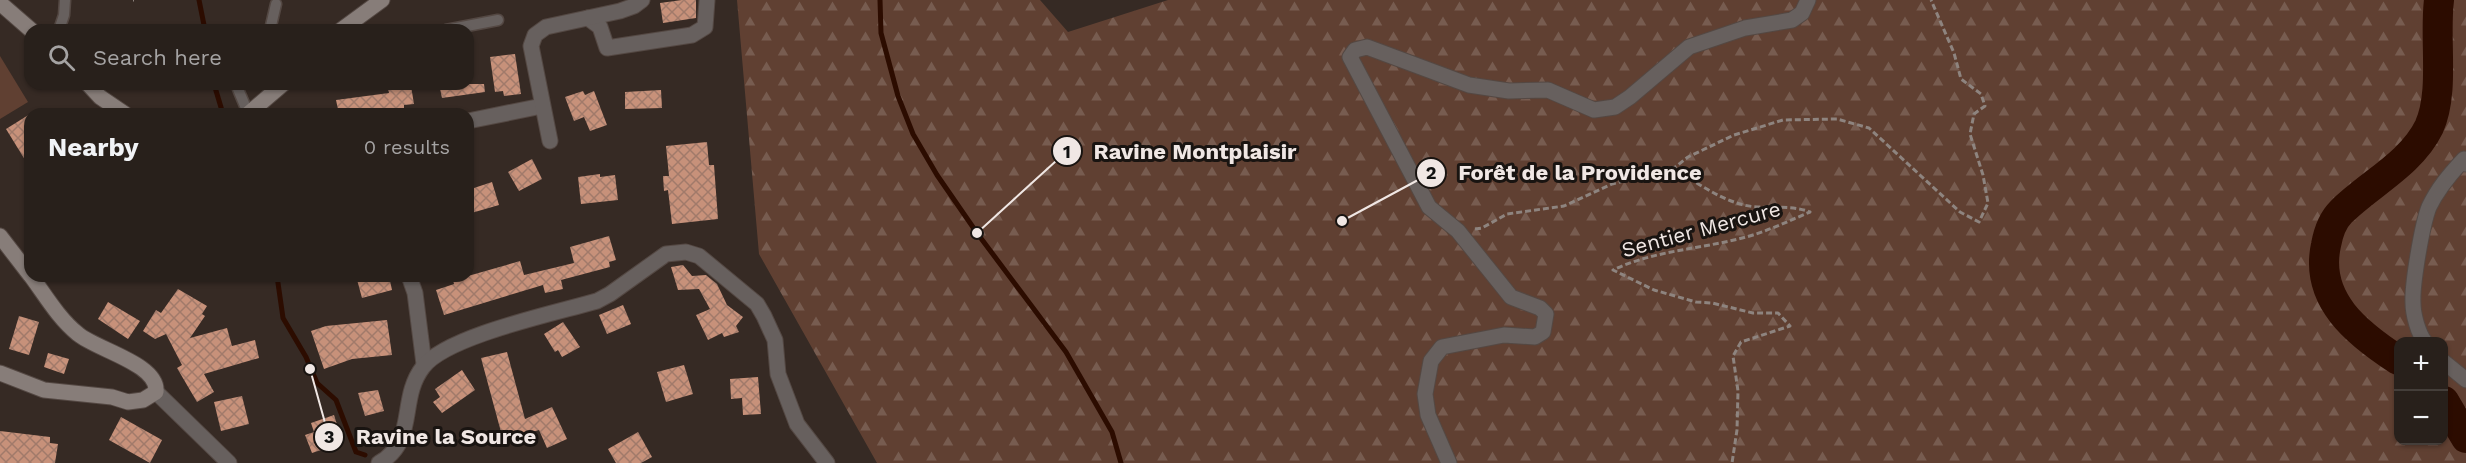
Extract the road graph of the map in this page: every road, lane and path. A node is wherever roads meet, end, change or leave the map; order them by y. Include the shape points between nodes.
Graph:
1 (65, 0) edge
2 (382, 0) edge
3 (642, 0) edge
4 (707, 0) edge
5 (1808, 0) edge
6 (1930, 0) edge
7 (0, 3) edge
8 (276, 4) dead end
9 (588, 18) junction
10 (498, 20) dead end
11 (25, 24) edge
12 (61, 24) edge
13 (271, 24) edge
14 (349, 24) edge
15 (474, 25) edge
16 (94, 90) edge
17 (238, 90) edge
18 (276, 90) edge
19 (542, 106) junction
20 (116, 108) edge
21 (246, 108) edge
22 (255, 108) edge
23 (474, 120) edge
24 (550, 141) dead end
25 (2465, 160) edge
26 (1674, 168) junction
27 (1458, 231) junction
28 (0, 236) edge
29 (24, 268) edge
30 (35, 282) edge
31 (411, 282) edge
32 (2421, 337) edge
33 (424, 364) junction
34 (2448, 365) edge
35 (0, 373) edge
36 (2466, 380) edge
37 (156, 392) junction
38 (229, 463) edge
39 (379, 463) edge
40 (826, 463) edge
41 (1449, 463) edge
42 (1732, 463) edge

1 - 12 lane
2 - 14 main road
3 - 9 street via 634,6
4 - 9 street via 705,27 692,35 607,48 600,27
5 - 27 street via 1802,13 1792,20 1745,28 1689,47 1630,98 1615,107 1594,110 1548,90 1509,91 1469,85 1367,47 1355,50 1351,63 1429,207
6 - 26 path via 1961,79 1981,94 1985,106 1974,114 1970,134 1988,203 1979,222 1960,212 1869,128 1837,119 1783,120 1734,135
7 - 11 main road
8 - 13 lane
9 - 19 street via 546,27 535,35 531,46
10 - 15 lane
16 - 20 main road
17 - 21 lane
18 - 22 main road
19 - 23 street
19 - 24 street
25 - 32 street via 2444,180 2429,209 2412,304
26 - 27 path via 1612,184 1564,206 1507,214 1482,228
26 - 42 path, Sentier Mercure via 1713,193 1741,205 1797,207 1810,212 1752,235 1650,257 1613,270 1654,290 1696,302 1753,313 1778,313 1790,326 1741,342 1733,356 1738,391
27 - 41 street via 1511,297 1540,308 1546,314 1546,323 1543,332 1535,337 1504,335 1442,347 1431,361 1425,394 1428,415
28 - 29 main road
30 - 37 main road via 78,334 143,368 154,379
31 - 33 street
33 - 39 street via 412,384 401,440
33 - 40 street via 458,342 597,301 666,254 686,252 699,256 756,304 775,340 778,374 797,424
34 - 36 street
35 - 37 main road via 44,390 128,402 143,400
37 - 38 street

